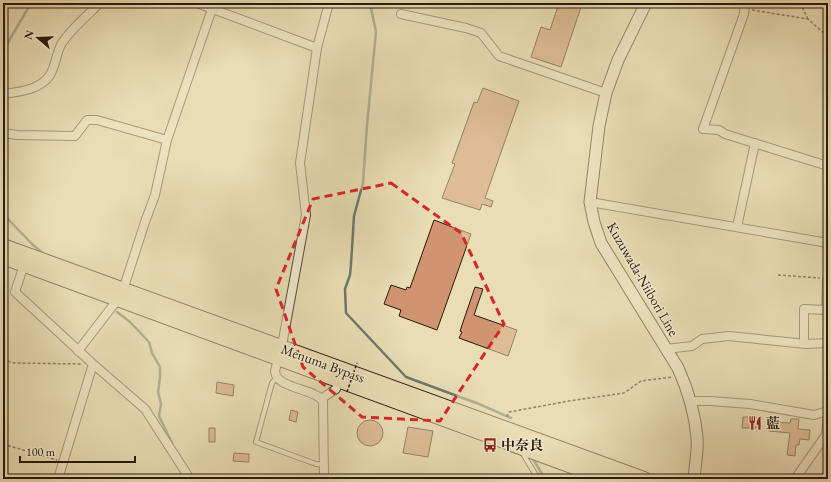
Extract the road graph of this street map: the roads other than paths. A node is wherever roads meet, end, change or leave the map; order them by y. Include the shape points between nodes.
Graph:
1 (100, 3) edge
2 (197, 3) edge
3 (329, 3) edge
4 (646, 3) edge
5 (745, 6) edge
6 (212, 9) junction
7 (401, 14) dead end
8 (317, 48) junction
9 (606, 93) junction
10 (3, 94) edge
11 (3, 133) edge
12 (167, 140) junction
13 (755, 143) junction
14 (828, 166) edge
15 (590, 202) junction
16 (737, 227) junction
17 (828, 243) edge
18 (3, 246) edge
19 (3, 257) edge
20 (24, 265) junction
21 (827, 279) road end
22 (121, 294) junction
23 (804, 343) junction
24 (828, 343) edge
25 (666, 349) junction
26 (78, 351) junction
27 (280, 353) junction
28 (93, 364) junction
29 (277, 377) junction
30 (344, 386) junction
31 (321, 399) junction
32 (690, 401) junction
33 (828, 411) edge
34 (827, 437) edge
35 (519, 447) junction
36 (324, 465) junction
37 (797, 478) edge
38 (58, 479) edge
39 (190, 479) edge
40 (324, 479) edge
41 (538, 479) edge
42 (607, 479) edge
43 (644, 479) edge
44 (694, 479) edge

1 - 10 street via 61,44 50,75 41,84 24,91
2 - 6 street
3 - 8 street
4 - 9 main road, Kuzuwada-Niibori Line
5 - 13 street via 703,129 719,130
6 - 8 street
6 - 12 street
7 - 9 street via 481,33 499,56
8 - 27 street via 300,163 306,215
9 - 15 main road, Kuzuwada-Niibori Line via 599,126
11 - 12 street via 75,136 87,120 97,120
12 - 22 street via 155,195
13 - 14 street
13 - 16 street
15 - 16 street
15 - 25 main road, Kuzuwada-Niibori Line via 602,242
16 - 17 street
18 - 22 highway, Menuma Bypass
19 - 20 highway, Menuma Bypass
20 - 22 highway, Menuma Bypass
20 - 26 street via 15,292
21 - 23 street via 826,310 804,309
22 - 26 street
22 - 27 highway, Menuma Bypass
23 - 24 street
23 - 25 street via 729,336 702,339 692,346
25 - 32 main road, Kuzuwada-Niibori Line via 682,377
26 - 28 street
27 - 29 street via 275,371
27 - 30 highway, Menuma Bypass
27 - 43 highway, Menuma Bypass
28 - 38 street
28 - 39 street via 145,408
29 - 31 street via 294,388
29 - 36 lane via 272,383 256,442
30 - 31 street
30 - 35 highway, Menuma Bypass
31 - 36 street via 324,404
32 - 33 street via 750,404 814,415
32 - 44 main road, Kuzuwada-Niibori Line via 697,439
33 - 34 street
34 - 37 street
35 - 41 lane
35 - 42 highway, Menuma Bypass
36 - 40 street

